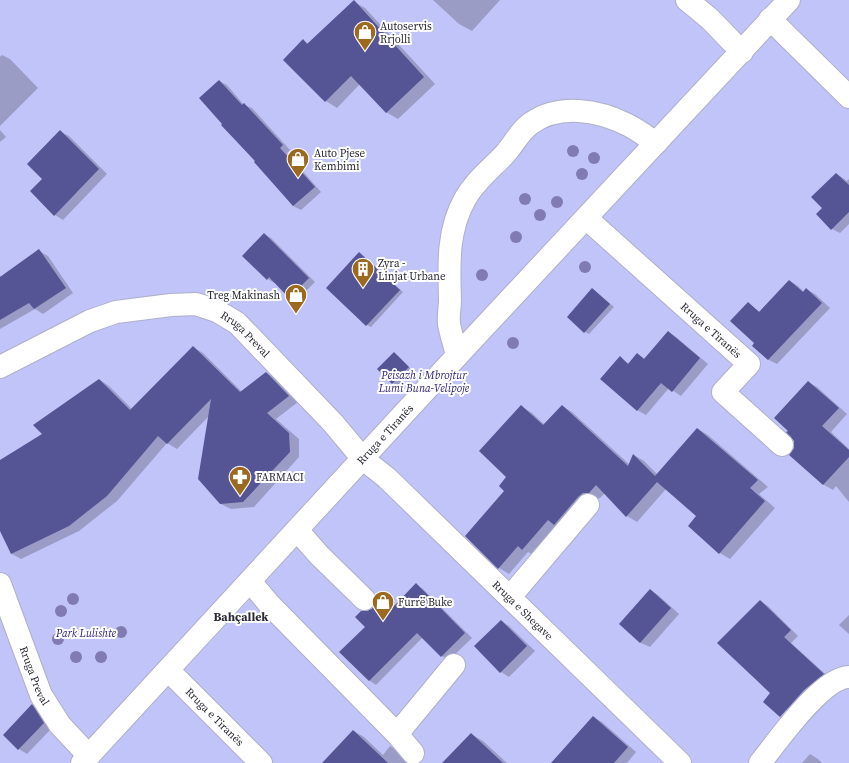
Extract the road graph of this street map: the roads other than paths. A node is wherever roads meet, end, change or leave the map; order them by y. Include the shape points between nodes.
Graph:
1 (687, 0) edge
2 (789, 0) edge
3 (770, 19) junction
4 (742, 52) junction
5 (849, 97) edge
6 (656, 143) junction
7 (586, 218) junction
8 (457, 356) junction
9 (0, 367) edge
10 (782, 445) dead end
11 (363, 459) junction
12 (588, 505) dead end
13 (297, 530) junction
14 (250, 581) junction
15 (0, 584) edge
16 (510, 597) junction
17 (364, 599) dead end
18 (454, 665) dead end
19 (168, 670) junction
20 (849, 677) edge
21 (397, 734) junction
22 (413, 753) dead end
23 (86, 759) edge
24 (261, 763) edge
25 (680, 763) edge
26 (760, 763) edge

1 - 4 street
2 - 3 street, Rruga e Tiranës
3 - 4 street, Rruga e Tiranës
3 - 5 street
4 - 6 street, Rruga e Tiranës
6 - 7 street, Rruga e Tiranës
6 - 8 street via 629,125 595,113 577,110 540,118 519,134 465,198 453,226 449,259 449,323
7 - 8 street, Rruga e Tiranës
7 - 10 street, Rruga e Tiranës via 749,364 723,392
8 - 11 street, Rruga e Tiranës
9 - 11 street, Rruga Preval via 90,321 116,312 196,304 217,311 237,323 333,423
11 - 13 street, Rruga e Tiranës
11 - 16 street, Rruga e Shegave via 387,478
12 - 16 street
13 - 14 street, Rruga e Tiranës
13 - 17 street
14 - 19 street, Rruga e Tiranës
14 - 21 street via 269,604
15 - 23 street, Rruga Preval via 42,695 60,725
16 - 25 street, Rruga e Shegave
18 - 21 street
19 - 23 street, Rruga e Tiranës
19 - 24 street, Rruga e Tiranës
20 - 26 street via 838,679 807,705
21 - 22 street

